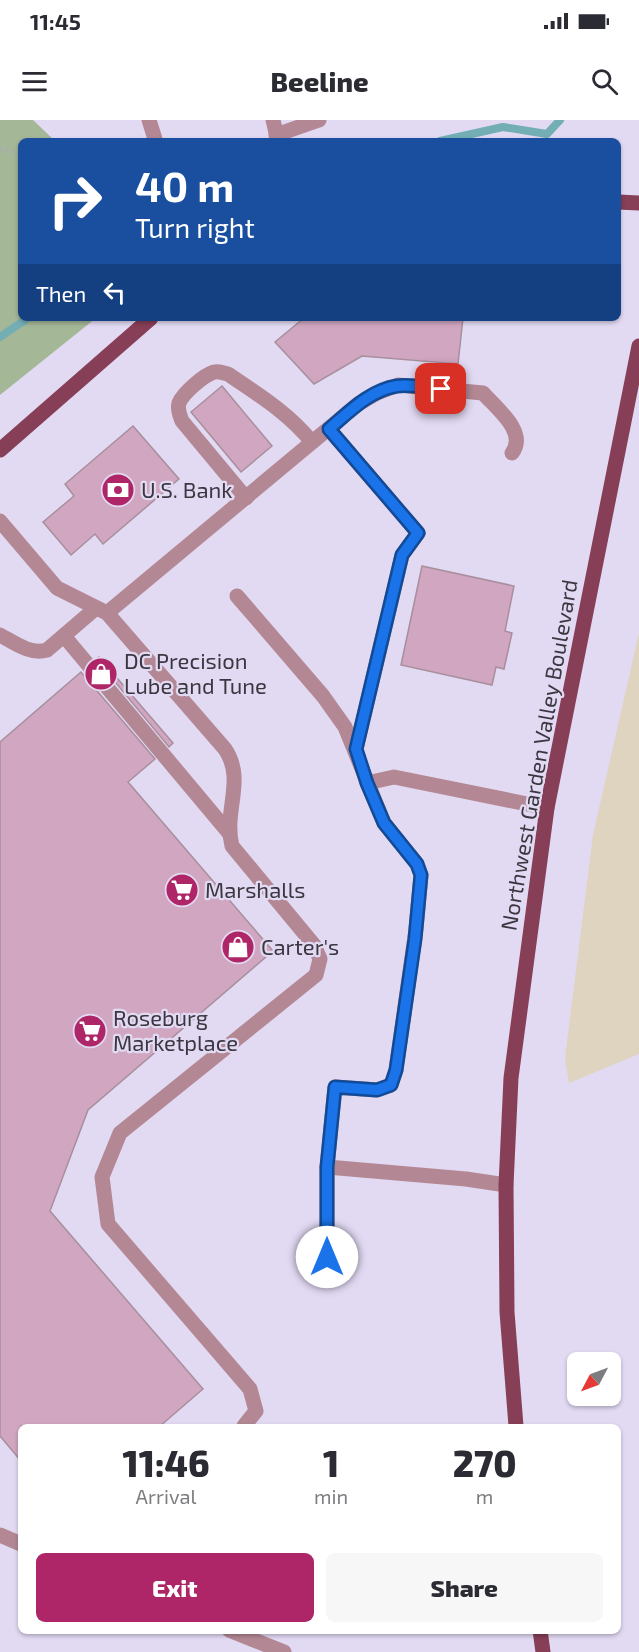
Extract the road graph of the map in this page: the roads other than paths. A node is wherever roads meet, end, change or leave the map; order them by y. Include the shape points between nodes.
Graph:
1 (149, 120) edge
2 (319, 120) edge
3 (275, 132) edge
4 (154, 138) edge
5 (621, 202) edge
6 (639, 203) edge
7 (148, 321) edge
8 (639, 346) edge
9 (329, 429) junction
10 (312, 442) junction
11 (0, 450) edge
12 (512, 453) dead end
13 (246, 498) junction
14 (0, 521) edge
15 (237, 596) dead end
16 (101, 611) junction
17 (0, 635) edge
18 (64, 636) junction
19 (356, 749) junction
20 (367, 783) junction
21 (547, 808) junction
22 (229, 833) junction
23 (327, 1167) junction
24 (506, 1185) junction
25 (327, 1257) dead end
26 (246, 1424) edge
27 (516, 1424) edge
28 (0, 1535) edge
29 (18, 1543) edge
30 (239, 1634) edge
31 (541, 1634) edge
32 (284, 1652) edge
33 (543, 1652) edge

1 - 4 lane
2 - 3 lane
5 - 6 main road
7 - 11 main road
8 - 21 main road, Northwest Garden Valley Boulevard
9 - 10 lane
9 - 12 lane via 367,398 398,386 483,393 514,429 518,438
9 - 19 lane via 418,533 402,555
10 - 13 lane
10 - 13 lane via 282,411 228,374 210,373 184,396 178,411 182,422
13 - 16 lane
14 - 16 lane via 57,588
15 - 19 lane via 323,696
16 - 18 lane
16 - 22 lane via 164,677 233,760
17 - 18 lane via 20,647 40,652
18 - 22 lane
19 - 20 lane
20 - 21 lane via 394,777
20 - 23 lane via 384,823 417,864 421,875 416,929 391,1085 377,1090 335,1087
21 - 24 main road, Northwest Garden Valley Boulevard via 511,1078
22 - 26 lane via 232,846 314,945 320,959 316,975 120,1133 102,1177 108,1224 250,1389 256,1411
23 - 24 lane
23 - 25 lane
24 - 27 main road, Northwest Garden Valley Boulevard via 507,1312
28 - 29 lane
30 - 32 lane
31 - 33 main road

